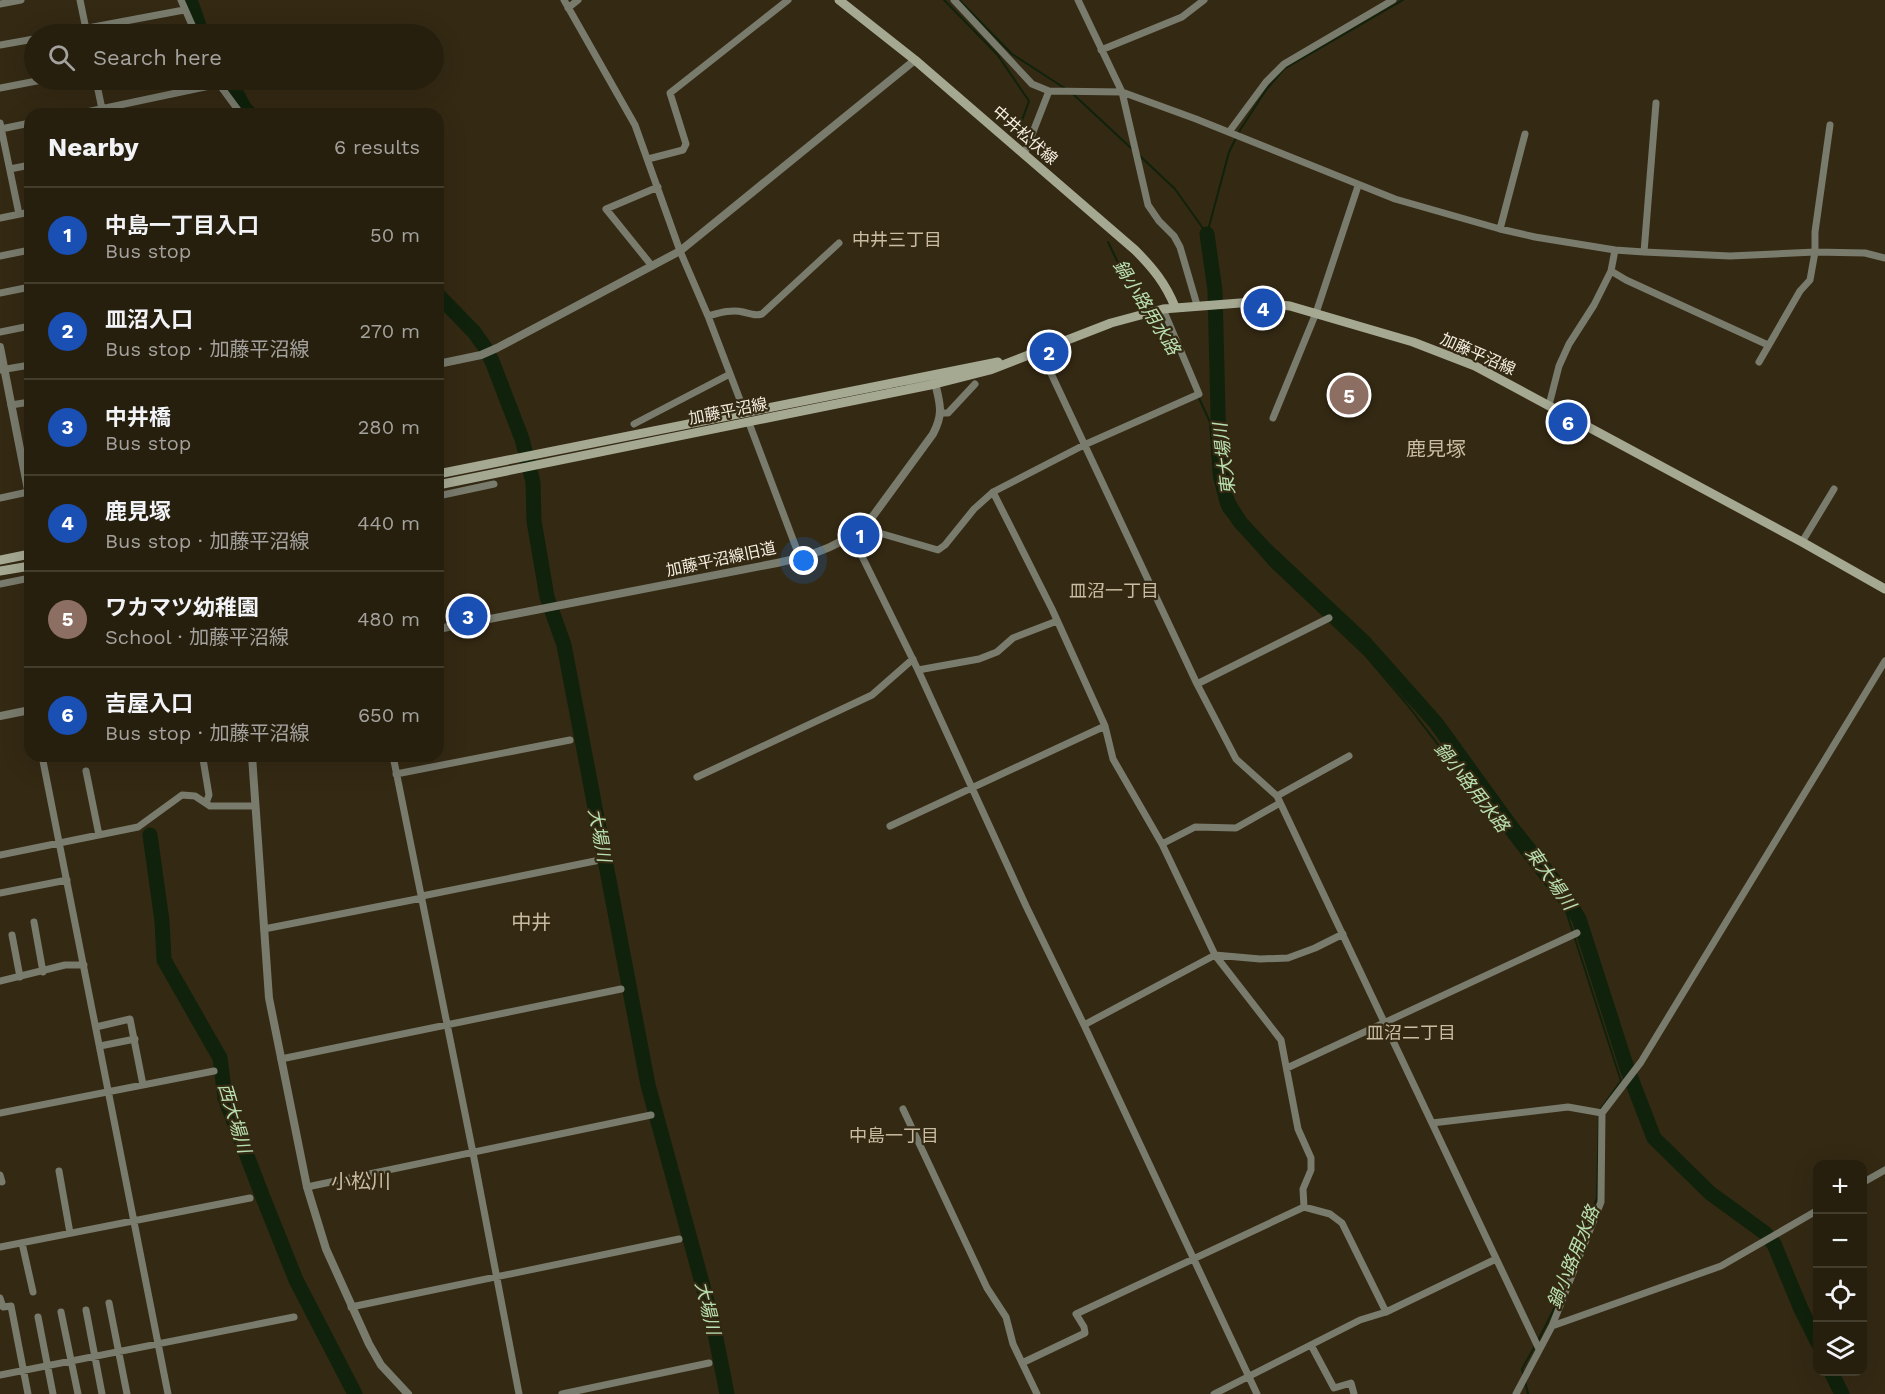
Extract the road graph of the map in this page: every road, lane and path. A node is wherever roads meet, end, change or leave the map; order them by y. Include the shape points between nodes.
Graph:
1 (21, 0) edge
2 (80, 0) edge
3 (181, 0) edge
4 (564, 0) edge
5 (578, 0) edge
6 (788, 0) edge
7 (839, 0) edge
8 (954, 0) edge
9 (1078, 0) edge
10 (1204, 0) edge
11 (1393, 0) edge
12 (0, 4) edge
13 (568, 8) junction
14 (184, 10) junction
15 (85, 24) edge
16 (122, 24) edge
17 (191, 24) edge
18 (24, 41) edge
19 (0, 45) edge
20 (1101, 50) junction
21 (915, 60) junction
22 (24, 83) edge
23 (0, 88) edge
24 (98, 90) edge
25 (187, 90) edge
26 (224, 90) edge
27 (1049, 91) junction
28 (1122, 92) junction
29 (1656, 104) dead end
30 (101, 108) edge
31 (117, 108) edge
32 (237, 108) edge
33 (24, 124) edge
34 (1830, 125) dead end
35 (1, 126) edge
36 (1228, 132) junction
37 (1525, 134) dead end
38 (1024, 155) junction
39 (648, 159) junction
40 (24, 166) edge
41 (9, 169) junction
42 (1359, 186) junction
43 (658, 187) junction
44 (24, 213) edge
45 (19, 214) junction
46 (0, 218) edge
47 (1500, 230) junction
48 (839, 243) dead end
49 (1616, 250) junction
50 (24, 251) edge
51 (680, 251) junction
52 (1644, 252) junction
53 (1815, 252) junction
54 (0, 256) edge
55 (1885, 258) edge
56 (652, 266) junction
57 (1611, 271) junction
58 (24, 288) edge
59 (0, 293) edge
60 (1197, 305) junction
61 (1175, 307) junction
62 (1163, 309) junction
63 (1316, 312) junction
64 (708, 316) junction
65 (24, 328) edge
66 (0, 332) edge
67 (1768, 345) junction
68 (0, 347) edge
69 (1040, 350) junction
70 (1759, 362) dead end
71 (444, 363) edge
72 (24, 366) edge
73 (2, 369) edge
74 (730, 374) junction
75 (934, 379) junction
76 (975, 384) dead end
77 (24, 403) edge
78 (11, 405) junction
79 (1549, 405) junction
80 (745, 413) junction
81 (941, 413) junction
82 (1273, 418) dead end
83 (749, 423) junction
84 (634, 424) dead end
85 (24, 445) edge
86 (1084, 445) junction
87 (20, 446) junction
88 (24, 468) edge
89 (444, 473) edge
90 (444, 484) edge
91 (494, 484) dead end
92 (1834, 489) dead end
93 (993, 492) junction
94 (444, 495) edge
95 (24, 496) edge
96 (0, 498) edge
97 (862, 528) junction
98 (852, 536) junction
99 (1802, 542) junction
100 (24, 555) edge
101 (800, 558) junction
102 (0, 560) edge
103 (24, 567) edge
104 (0, 572) edge
105 (24, 579) edge
106 (0, 584) edge
107 (1885, 589) edge
108 (1329, 618) dead end
109 (1057, 621) junction
110 (444, 628) edge
111 (913, 659) junction
112 (1885, 661) edge
113 (918, 670) junction
114 (1197, 684) junction
115 (24, 711) edge
116 (0, 716) edge
117 (1105, 726) junction
118 (570, 740) dead end
119 (1349, 756) dead end
120 (43, 762) edge
121 (204, 762) edge
122 (252, 762) edge
123 (394, 762) edge
124 (86, 771) dead end
125 (396, 774) junction
126 (697, 777) dead end
127 (974, 789) junction
128 (1278, 800) junction
129 (206, 803) junction
130 (255, 806) junction
131 (890, 826) dead end
132 (99, 835) junction
133 (60, 843) junction
134 (1162, 844) junction
135 (0, 855) edge
136 (595, 861) dead end
137 (67, 880) junction
138 (0, 893) edge
139 (422, 897) junction
140 (34, 922) dead end
141 (264, 929) junction
142 (1577, 933) dead end
143 (1343, 934) junction
144 (12, 935) dead end
145 (1215, 956) junction
146 (84, 964) junction
147 (43, 972) junction
148 (20, 977) junction
149 (0, 981) edge
150 (621, 989) dead end
151 (1384, 1022) junction
152 (1084, 1025) junction
153 (447, 1026) junction
154 (96, 1028) junction
155 (135, 1039) junction
156 (100, 1046) junction
157 (281, 1059) junction
158 (1287, 1068) junction
159 (214, 1071) dead end
160 (143, 1085) junction
161 (109, 1092) junction
162 (903, 1109) dead end
163 (0, 1113) edge
164 (1602, 1113) junction
165 (651, 1115) dead end
166 (1432, 1123) junction
167 (473, 1153) junction
168 (1885, 1170) edge
169 (59, 1171) dead end
170 (1867, 1181) edge
171 (307, 1187) junction
172 (250, 1198) dead end
173 (1304, 1207) junction
174 (1813, 1213) edge
175 (134, 1221) junction
176 (70, 1233) junction
177 (679, 1239) dead end
178 (22, 1243) junction
179 (0, 1247) edge
180 (1193, 1257) junction
181 (1496, 1259) junction
182 (496, 1277) junction
183 (33, 1292) dead end
184 (0, 1298) edge
185 (109, 1303) dead end
186 (351, 1307) junction
187 (86, 1310) dead end
188 (61, 1312) dead end
189 (1386, 1312) junction
190 (38, 1317) dead end
191 (294, 1317) dead end
192 (1552, 1326) junction
193 (158, 1344) junction
194 (1311, 1345) junction
195 (1539, 1349) junction
196 (119, 1351) junction
197 (95, 1356) junction
198 (71, 1361) junction
199 (709, 1363) dead end
200 (1022, 1363) junction
201 (48, 1365) junction
202 (25, 1370) junction
203 (0, 1374) edge
204 (1249, 1377) junction
205 (28, 1394) edge
206 (53, 1394) edge
207 (78, 1394) edge
208 (102, 1394) edge
209 (127, 1394) edge
210 (168, 1394) edge
211 (408, 1394) edge
212 (519, 1394) edge
213 (562, 1394) edge
214 (1037, 1394) edge
215 (1214, 1394) edge
216 (1257, 1394) edge
217 (1354, 1394) edge
218 (1516, 1394) edge

1 - 12 street
2 - 15 street
3 - 14 street
4 - 13 street
5 - 13 street
6 - 39 street via 670,93 687,144 683,150
7 - 21 main road, 中井松伏線
8 - 27 street via 1032,84
9 - 20 street
10 - 20 street via 1182,17
11 - 36 street via 1284,64 1266,81
13 - 39 street via 634,125
14 - 16 street
14 - 17 street
18 - 19 street
20 - 28 street
21 - 38 main road, 中井松伏線
21 - 51 street
22 - 23 street
24 - 30 street
25 - 31 street
26 - 32 street
27 - 28 street
27 - 38 street
28 - 36 street
28 - 60 street via 1148,205 1180,247
29 - 52 street
33 - 35 street
34 - 53 street
35 - 41 street
36 - 42 street
37 - 47 street
38 - 61 main road, 中井松伏線 via 1150,265 1165,284
39 - 43 street
40 - 41 street
41 - 45 street
42 - 47 street
42 - 63 street
43 - 51 street
43 - 56 street via 606,209
44 - 45 street
45 - 46 street
47 - 49 street
48 - 64 street via 762,314 732,311
49 - 52 street
49 - 57 street
50 - 54 street
51 - 56 street
51 - 64 street
52 - 53 street via 1730,256
53 - 55 street via 1865,253
53 - 67 street via 1810,280
56 - 71 street via 497,348
57 - 67 street
57 - 79 street via 1569,344
58 - 59 street
60 - 61 main road, 加藤平沼線
60 - 63 main road, 加藤平沼線 via 1267,302
61 - 62 main road, 加藤平沼線
62 - 69 main road, 加藤平沼線 via 1111,323
62 - 86 street via 1199,394
63 - 79 main road, 加藤平沼線 via 1449,355
63 - 82 street
64 - 74 street
65 - 66 street
67 - 70 street
68 - 73 street
69 - 75 main road, 加藤平沼線 via 990,370
69 - 86 street
72 - 73 street
73 - 78 street
74 - 80 street
74 - 84 street
75 - 80 main road, 加藤平沼線
75 - 81 street
75 - 83 main road, 加藤平沼線
76 - 81 street via 948,413
77 - 78 street
78 - 87 street
79 - 99 main road, 加藤平沼線
80 - 89 main road, 加藤平沼線
81 - 97 street, 加藤平沼線旧道 via 933,434
83 - 90 main road, 加藤平沼線
83 - 101 street
85 - 87 street
86 - 93 street
86 - 114 street
87 - 88 street
91 - 94 street
92 - 99 street
93 - 97 street via 938,550
93 - 109 street
95 - 96 street
97 - 98 street, 加藤平沼線旧道
98 - 101 street, 加藤平沼線旧道
98 - 111 street
99 - 107 main road, 加藤平沼線
100 - 102 main road
101 - 110 street, 加藤平沼線旧道
103 - 104 main road
105 - 106 street
108 - 114 street
109 - 113 street via 1013,638 997,652 979,659
109 - 117 street
111 - 113 street
111 - 126 street via 872,695
112 - 164 street via 1728,921 1634,1071
113 - 127 street
114 - 128 street via 1236,759
115 - 116 street
117 - 127 street
117 - 134 street via 1113,759
118 - 125 street
119 - 128 street
120 - 133 street
121 - 129 street via 209,795
122 - 130 street
123 - 125 street
124 - 132 street
125 - 139 street
127 - 131 street
127 - 152 street
128 - 134 street via 1236,828 1195,827
128 - 143 street
129 - 130 street
129 - 132 street via 195,796 182,795 138,827
130 - 141 street
132 - 133 street
133 - 135 street
133 - 137 street
134 - 145 street
136 - 139 street
137 - 138 street
137 - 146 street
139 - 141 street
139 - 153 street
140 - 147 street
141 - 157 street via 269,998
142 - 151 street
143 - 145 street via 1288,958
143 - 151 street
144 - 148 street
145 - 152 street
145 - 158 street via 1281,1040
146 - 147 street
146 - 154 street
147 - 148 street
148 - 149 street
150 - 153 street
151 - 158 street
151 - 166 street
152 - 180 street
153 - 157 street
153 - 167 street
154 - 155 street via 130,1019
154 - 156 street
155 - 156 street
155 - 160 street
156 - 161 street
157 - 171 street
158 - 173 street via 1298,1129 1311,1158 1303,1189
159 - 160 street
160 - 161 street
161 - 163 street
161 - 175 street
162 - 200 street via 987,1288 1006,1317
164 - 166 street via 1568,1107
164 - 192 street via 1601,1202
165 - 167 street
166 - 181 street
167 - 171 street
167 - 182 street
168 - 170 street
169 - 176 street
171 - 186 street via 326,1249
172 - 175 street
173 - 180 street
173 - 189 street via 1330,1214 1342,1224
174 - 192 street via 1721,1266
175 - 176 street
175 - 193 street
176 - 178 street
177 - 182 street
178 - 179 street
178 - 183 street
180 - 200 street via 1076,1314 1085,1333
180 - 204 street
181 - 189 street
181 - 195 street
182 - 186 street
182 - 212 street
184 - 202 street via 3,1307 11,1306
185 - 196 street
186 - 211 street via 381,1365
187 - 197 street
188 - 198 street
189 - 194 street via 1360,1320
190 - 201 street
191 - 193 street
192 - 195 street
193 - 196 street
193 - 210 street
194 - 204 street
194 - 217 street via 1334,1388 1351,1383
195 - 218 street
196 - 197 street
196 - 209 street
197 - 198 street
197 - 208 street
198 - 201 street
198 - 207 street
199 - 213 street
200 - 214 street
201 - 202 street
201 - 206 street
202 - 203 street
202 - 205 street
204 - 215 street
204 - 216 street

